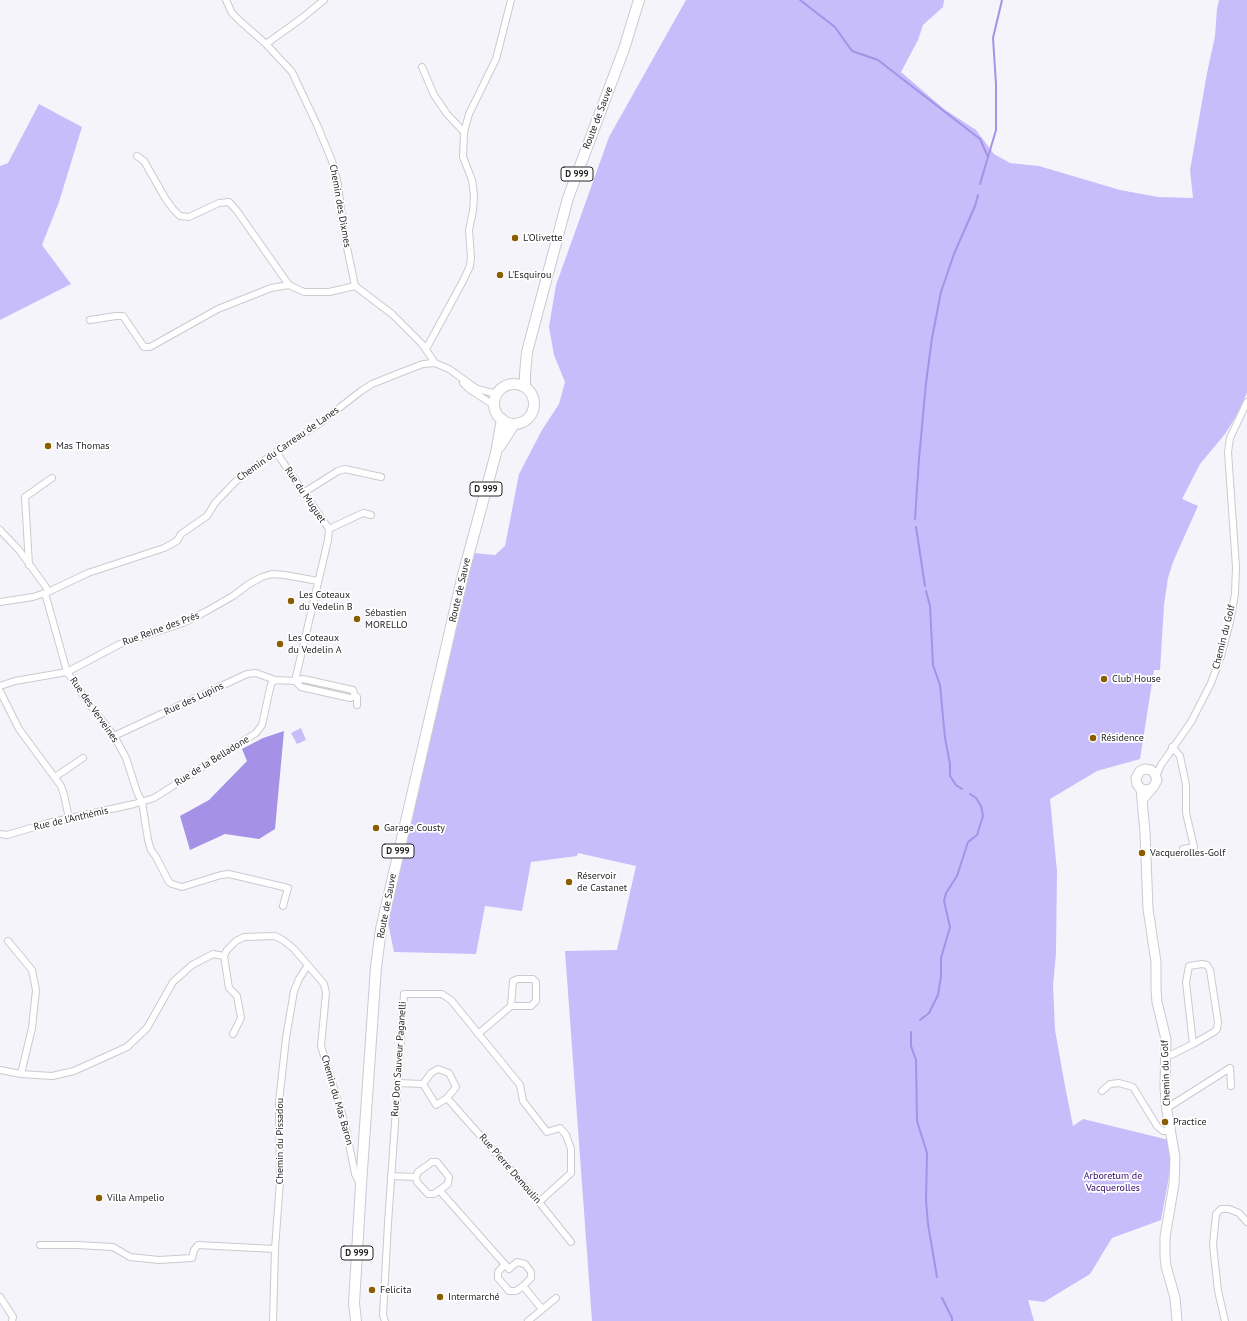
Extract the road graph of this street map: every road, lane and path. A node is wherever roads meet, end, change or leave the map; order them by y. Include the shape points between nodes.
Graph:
1 (226, 0) edge
2 (324, 0) edge
3 (511, 0) edge
4 (639, 0) edge
5 (266, 44) junction
6 (422, 67) dead end
7 (464, 132) junction
8 (137, 156) dead end
9 (289, 285) junction
10 (355, 286) junction
11 (90, 320) dead end
12 (426, 349) junction
13 (527, 352) junction
14 (435, 363) junction
15 (457, 376) junction
16 (508, 385) junction
17 (525, 387) junction
18 (497, 394) junction
19 (1247, 402) edge
20 (495, 406) junction
21 (502, 419) junction
22 (514, 424) junction
23 (276, 452) junction
24 (496, 453) junction
25 (381, 477) dead end
26 (52, 478) dead end
27 (304, 493) junction
28 (371, 515) dead end
29 (0, 530) edge
30 (329, 530) junction
31 (29, 565) junction
32 (318, 581) junction
33 (46, 592) junction
34 (0, 602) edge
35 (67, 672) junction
36 (275, 680) junction
37 (294, 680) junction
38 (0, 686) edge
39 (0, 691) edge
40 (357, 705) dead end
41 (114, 736) junction
42 (1172, 747) junction
43 (83, 758) dead end
44 (1153, 773) junction
45 (56, 777) junction
46 (1151, 788) junction
47 (1141, 789) junction
48 (1142, 800) junction
49 (142, 802) junction
50 (69, 818) junction
51 (0, 834) edge
52 (1183, 849) dead end
53 (283, 906) dead end
54 (8, 941) dead end
55 (224, 956) junction
56 (308, 965) junction
57 (511, 1006) junction
58 (233, 1034) dead end
59 (478, 1034) junction
60 (1193, 1044) junction
61 (1166, 1056) junction
62 (0, 1070) edge
63 (22, 1074) junction
64 (398, 1083) junction
65 (423, 1084) junction
66 (1231, 1086) dead end
67 (1102, 1091) dead end
68 (447, 1098) junction
69 (1167, 1108) junction
70 (1171, 1131) junction
71 (391, 1176) junction
72 (416, 1176) junction
73 (361, 1185) junction
74 (440, 1191) junction
75 (539, 1202) junction
76 (1247, 1222) edge
77 (571, 1242) dead end
78 (40, 1246) dead end
79 (275, 1249) junction
80 (504, 1264) junction
81 (523, 1286) junction
82 (0, 1297) edge
83 (556, 1298) dead end
84 (542, 1309) junction
85 (12, 1321) edge
86 (273, 1321) edge
87 (356, 1321) edge
88 (385, 1321) edge
89 (529, 1321) edge
90 (1177, 1321) edge
91 (1225, 1321) edge

1 - 5 street, Chemin des Dixmes via 232,13
2 - 5 street
3 - 7 street via 496,59 469,114
4 - 13 main road, Route de Sauve / D 999 via 624,49 568,198
5 - 10 street, Chemin des Dixmes via 292,72 332,161
6 - 7 street via 439,102
7 - 12 street via 463,157 472,180 474,195 469,230 470,266
8 - 9 street via 144,162 165,198 180,216 189,216 219,203 229,202
9 - 10 street via 304,292 329,292
9 - 11 street via 271,288 218,309 150,347 144,347 123,316
10 - 12 street via 392,314
12 - 14 street
13 - 16 main road, Route de Sauve / D 999 via 518,374
13 - 17 main road, Route de Sauve / D 999
14 - 15 street
14 - 23 street, Chemin du Carreau de Lanes via 423,364 372,384
15 - 18 street via 477,389
15 - 20 street via 469,389
16 - 17 main road
16 - 18 main road
17 - 22 main road via 533,396 534,409 526,420
18 - 20 main road
19 - 42 street, Chemin du Golf via 1230,438 1228,452 1236,567 1230,622 1211,683 1191,722
20 - 21 main road
21 - 22 main road
21 - 24 main road, Route de Sauve / D 999
22 - 24 main road, Route de Sauve / D 999
23 - 27 street, Rue du Muguet
23 - 33 street, Chemin du Carreau de Lanes via 236,481 215,503 207,516 181,534 177,541 164,548 88,573
24 - 73 main road, Route de Sauve / D 999 via 463,575 381,929 376,967
25 - 27 street via 345,469
26 - 31 street via 25,497
27 - 30 street, Rue du Muguet
28 - 30 street via 363,513
29 - 31 street, Rue des Verveines
30 - 32 street, Rue du Muguet
31 - 33 street, Rue des Verveines via 46,587
32 - 35 street, Rue Reine des Prés via 272,574 262,577 183,623 120,644
32 - 37 street, Rue du Muguet
33 - 34 street, Chemin du Carreau de Lanes
33 - 35 street, Rue des Verveines
35 - 38 street, Rue Reine des Prés
35 - 41 street, Rue des Verveines
36 - 37 street
36 - 41 street, Rue des Lupins via 256,673 247,674
36 - 49 street, Rue de la Belladone via 271,684 262,725 256,733 158,795
37 - 40 street via 304,679 352,690 357,697
39 - 45 street via 19,729
41 - 49 street, Rue des Verveines via 126,758
42 - 44 street, Chemin du Golf
42 - 52 street via 1180,756 1186,785 1186,813 1194,847
43 - 45 street
44 - 46 street via 1156,783
44 - 47 street via 1142,770 1136,775 1137,784
45 - 50 street via 64,795
46 - 47 street
46 - 48 street
47 - 48 street, Chemin du Golf
48 - 61 street, Chemin du Golf via 1148,909 1156,962 1157,1002 1166,1039
49 - 50 street, Rue de l'Anthémis
49 - 53 street, Rue des Verveines via 151,850 169,882 182,887 229,874 288,888
50 - 51 street, Rue de l'Anthémis via 7,835
54 - 63 street via 32,970 36,990 32,1028
55 - 56 street, Chemin du Mas Baron via 236,941 244,937 275,936 283,940
55 - 58 street via 229,988 237,996 241,1018
55 - 63 street via 213,954 192,965 173,982 146,1028 127,1046 74,1071 52,1076
56 - 73 street, Chemin du Mas Baron via 324,984 326,993 322,1046 345,1124 355,1174
56 - 79 street, Chemin du Pissadou via 294,991 285,1046 279,1102 280,1181
57 - 57 street via 531,1006 536,1001 536,982 533,979 513,981
57 - 59 street
59 - 64 street, Rue Don Sauveur Paganelli via 451,1000 442,994 404,994
59 - 75 street, Rue Don Sauveur Paganelli via 520,1085 523,1101 547,1132 560,1128 566,1135 571,1149 571,1174
60 - 60 street via 1214,1032 1218,1022 1210,970 1207,965 1202,964 1189,966 1186,982
60 - 61 street
61 - 69 street, Chemin du Golf
62 - 63 street
64 - 65 street
64 - 71 street, Rue Don Sauveur Paganelli
65 - 68 street via 436,1105
65 - 68 street via 431,1072 438,1069 449,1073 456,1087
66 - 69 street via 1230,1068
67 - 70 street via 1110,1084 1119,1082 1133,1088 1157,1126 1163,1131
68 - 75 street, Rue Pierre Demoulin
69 - 70 street, Chemin du Golf
70 - 90 street, Chemin du Golf via 1175,1164 1165,1237 1165,1256 1175,1298
71 - 72 street
71 - 88 street, Rue Don Sauveur Paganelli via 383,1315
72 - 74 street via 417,1182 428,1194
72 - 74 street via 432,1162 437,1162 449,1177 448,1184
73 - 87 main road, Route de Sauve / D 999 via 354,1303
74 - 80 street
75 - 77 street, Rue Pierre Demoulin
76 - 91 street via 1239,1213 1229,1208 1221,1209 1216,1214 1213,1245 1218,1291
78 - 79 street via 113,1246 130,1257 159,1260 192,1258 198,1245
79 - 86 street, Chemin du Pissadou
80 - 81 street via 498,1272 498,1278 509,1291 516,1291
80 - 81 street via 509,1269 517,1262 525,1264 531,1272 531,1278
81 - 84 street
82 - 85 street
83 - 84 street
84 - 89 street

